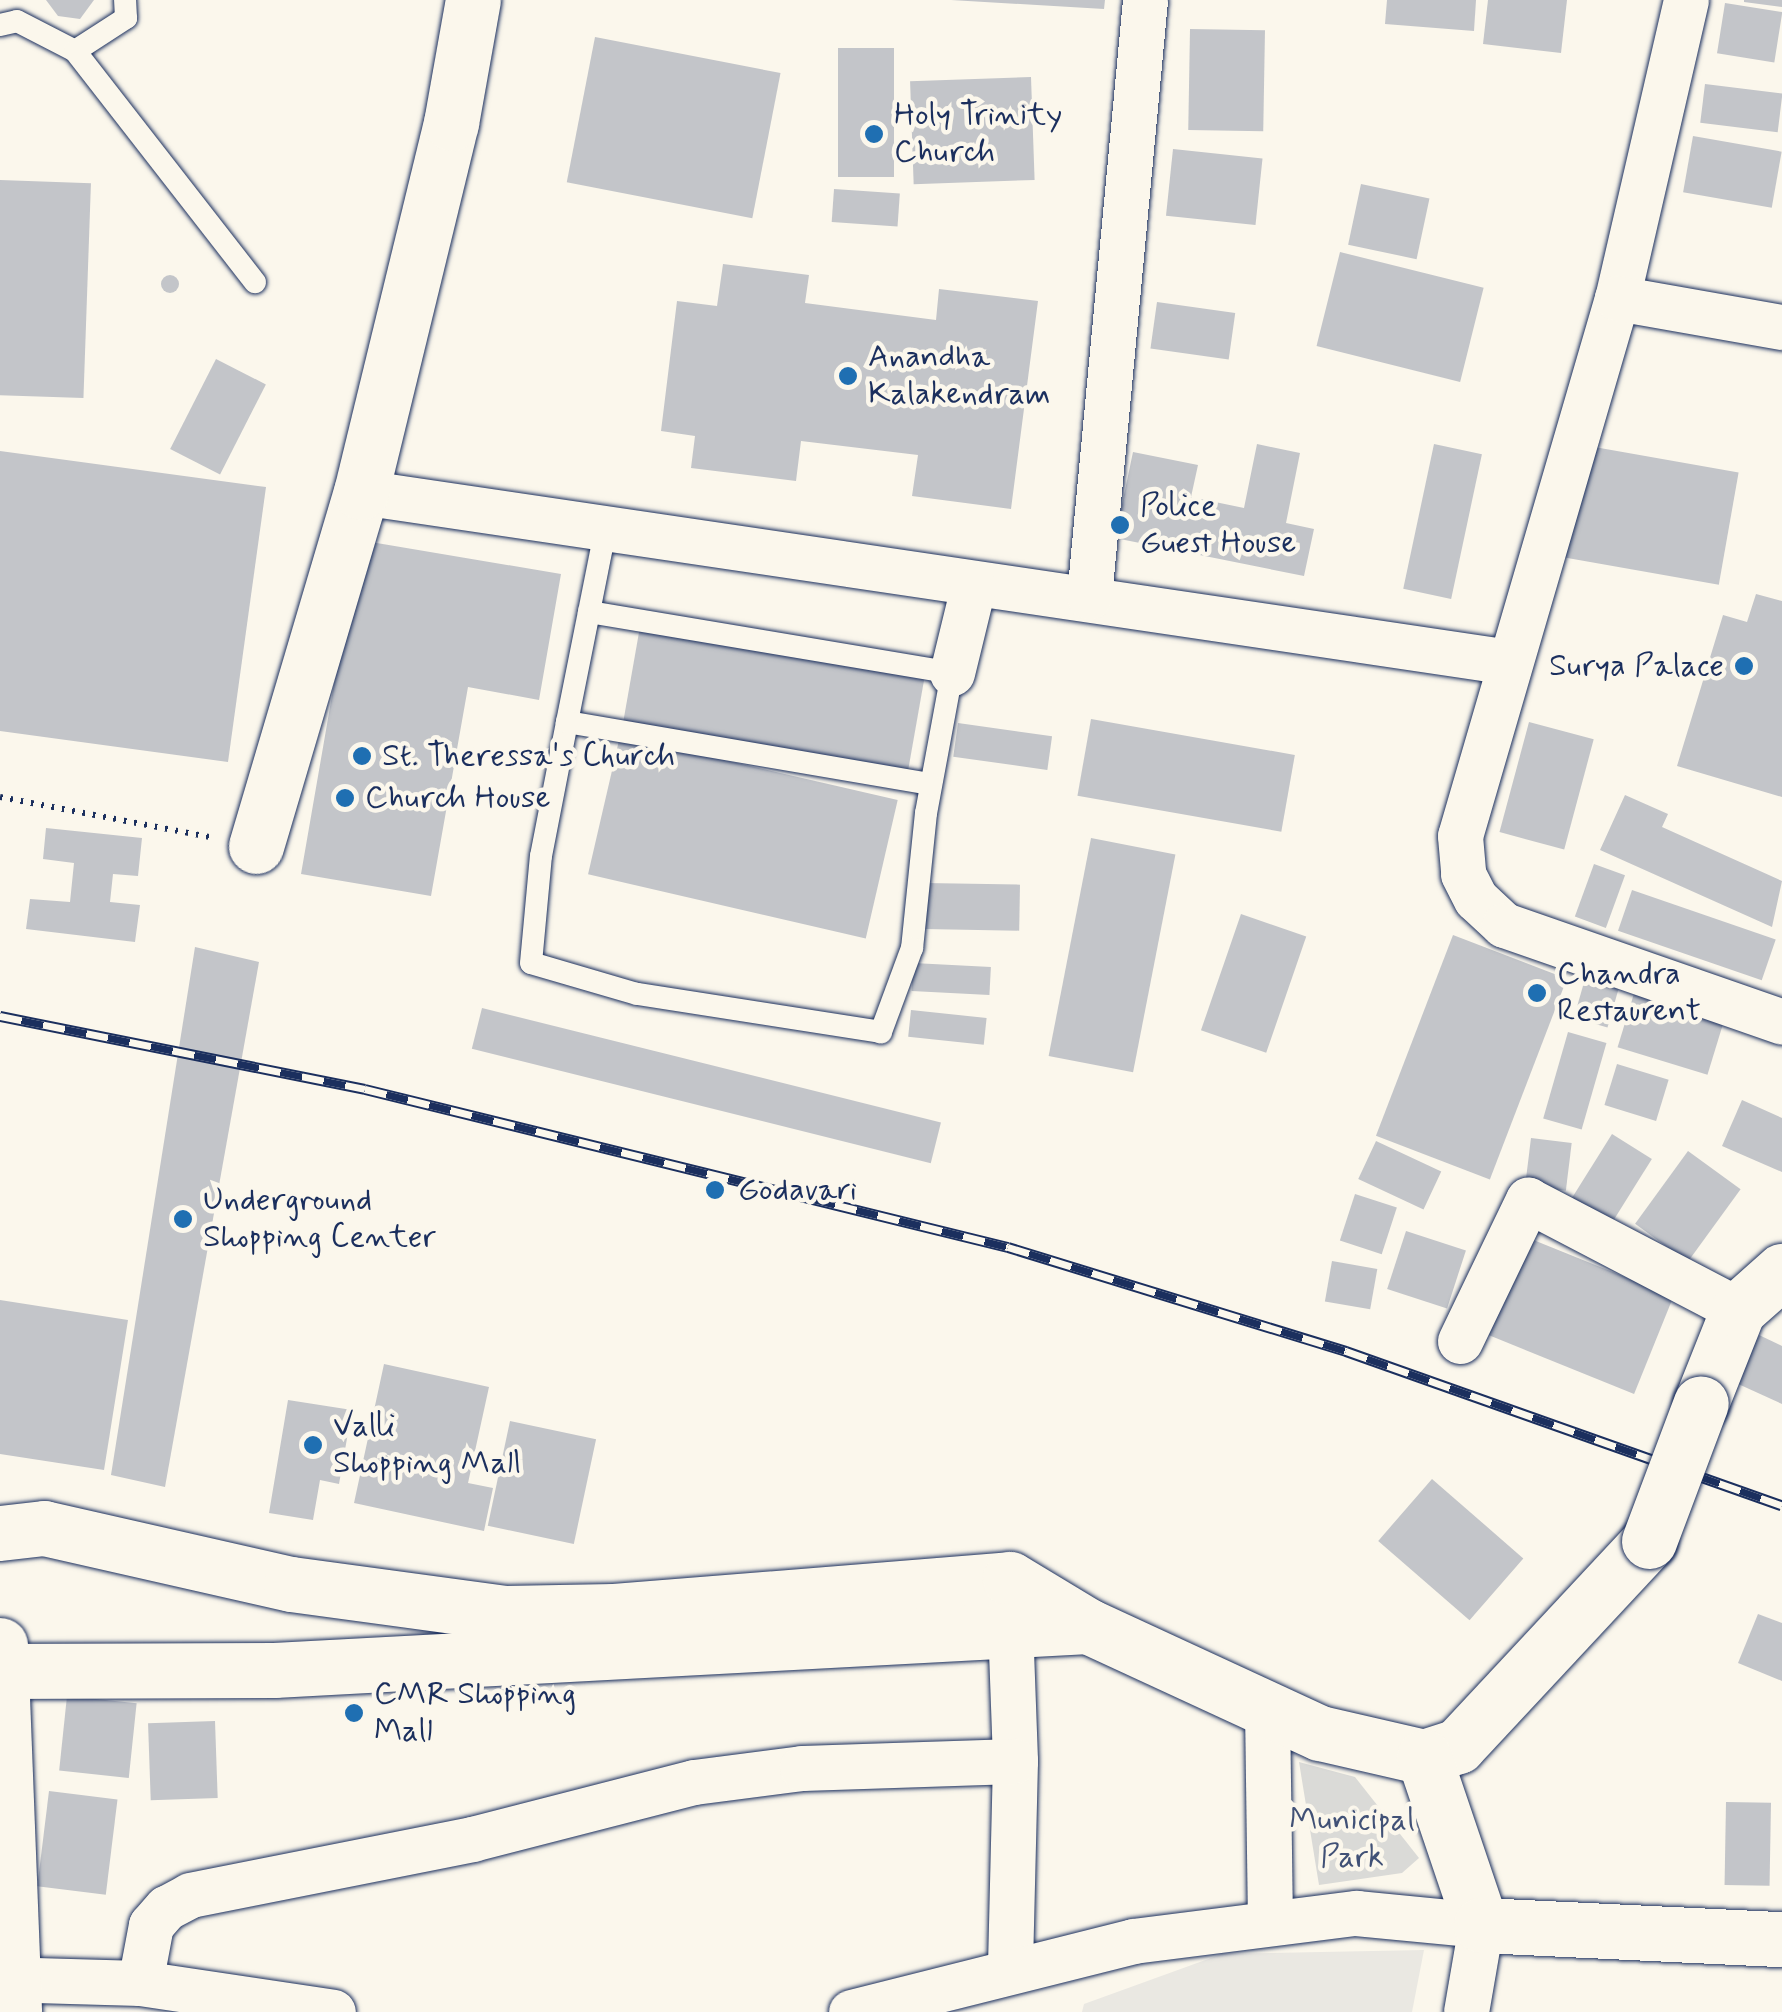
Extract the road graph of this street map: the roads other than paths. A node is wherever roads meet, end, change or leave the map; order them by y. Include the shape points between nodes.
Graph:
1 (124, 0) edge
2 (473, 0) edge
3 (1145, 0) edge
4 (1686, 0) edge
5 (10, 15) edge
6 (76, 51) junction
7 (255, 282) dead end
8 (1617, 298) junction
9 (1782, 327) edge
10 (361, 492) junction
11 (606, 528) junction
12 (973, 587) junction
13 (1089, 597) junction
14 (589, 612) junction
15 (1509, 662) junction
16 (952, 673) junction
17 (567, 722) junction
18 (931, 784) junction
19 (256, 846) road end
20 (1782, 1022) edge
21 (1782, 1271) edge
22 (1738, 1310) junction
23 (1460, 1341) dead end
24 (0, 1533) edge
25 (1010, 1579) junction
26 (1088, 1626) junction
27 (1007, 1634) junction
28 (2, 1663) edge
29 (1267, 1708) junction
30 (1424, 1757) junction
31 (1015, 1761) junction
32 (1270, 1920) junction
33 (1481, 1925) junction
34 (1782, 1939) edge
35 (1010, 1968) junction
36 (140, 1983) junction
37 (8, 1990) edge
38 (333, 2012) edge
39 (851, 2012) edge
40 (1466, 2012) edge

1 - 6 lane via 126,18
2 - 10 street via 451,124
3 - 13 street
4 - 8 street
5 - 6 lane
6 - 7 lane
8 - 9 street
8 - 15 street
10 - 11 street
10 - 19 street
11 - 12 street
11 - 14 lane
12 - 13 street
12 - 16 street
13 - 15 street
14 - 16 lane
14 - 17 lane
15 - 20 street via 1460,836 1463,874 1476,898 1504,925
16 - 18 lane
17 - 18 lane
17 - 18 lane via 541,856 531,964 676,1001 880,1032 912,948
21 - 22 street
22 - 23 street via 1528,1200
22 - 30 street, bridge via 1649,1542 1458,1746
24 - 25 street via 44,1528 291,1584 505,1613 614,1612
25 - 26 street
25 - 27 street
26 - 27 street
26 - 29 street
27 - 28 street via 274,1670
27 - 31 street
28 - 37 street
29 - 30 street via 1320,1734
29 - 32 street
30 - 33 street
31 - 35 street
31 - 36 street via 802,1768 694,1782 472,1840 190,1895 151,1926
32 - 33 street via 1356,1913
32 - 35 street
33 - 34 street
33 - 40 street
35 - 39 street
36 - 37 street
36 - 38 street

